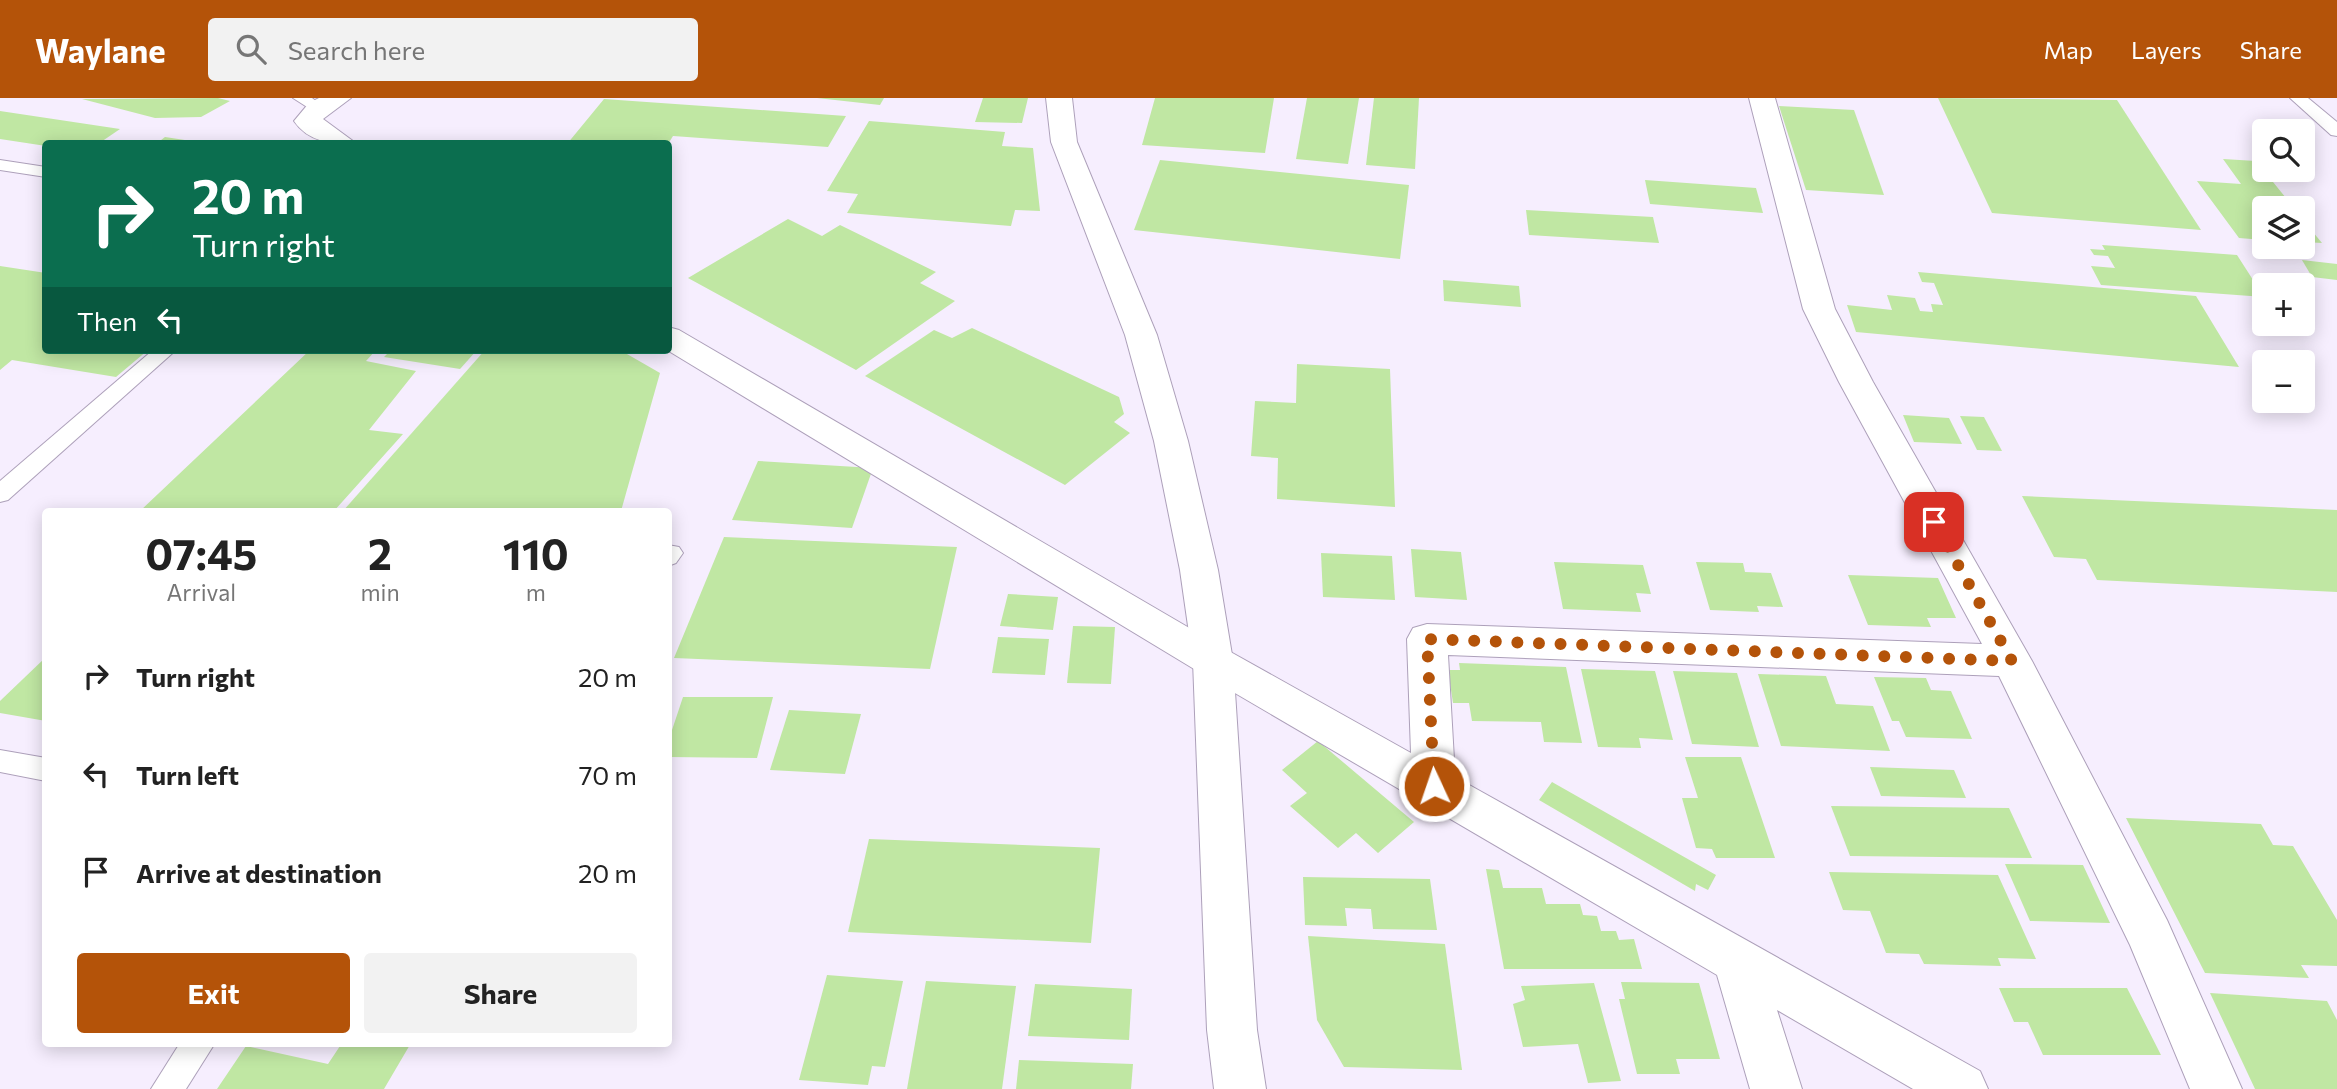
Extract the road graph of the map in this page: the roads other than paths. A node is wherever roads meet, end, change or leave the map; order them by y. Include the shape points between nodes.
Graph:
1 (1059, 98) edge
2 (1762, 98) edge
3 (2298, 98) edge
4 (319, 102) edge
5 (2337, 131) edge
6 (338, 140) edge
7 (0, 165) edge
8 (42, 172) edge
9 (672, 339) edge
10 (161, 354) edge
11 (0, 494) edge
12 (1213, 661) junction
13 (2012, 661) junction
14 (0, 761) edge
15 (42, 769) edge
16 (1434, 786) junction
17 (1737, 960) junction
18 (197, 1047) edge
19 (167, 1089) edge
20 (1240, 1089) edge
21 (1776, 1089) edge
22 (1962, 1089) edge
23 (2216, 1089) edge

1 - 12 street via 1064,142 1141,335 1171,441
2 - 13 street via 1819,309
3 - 5 lane
4 - 6 street via 307,121
7 - 8 lane
9 - 12 street
10 - 11 lane
12 - 16 street
12 - 20 street via 1232,1030
13 - 16 street via 1427,639
13 - 23 street via 2150,936
14 - 15 lane
16 - 17 street
17 - 21 street
17 - 22 street
18 - 19 lane

